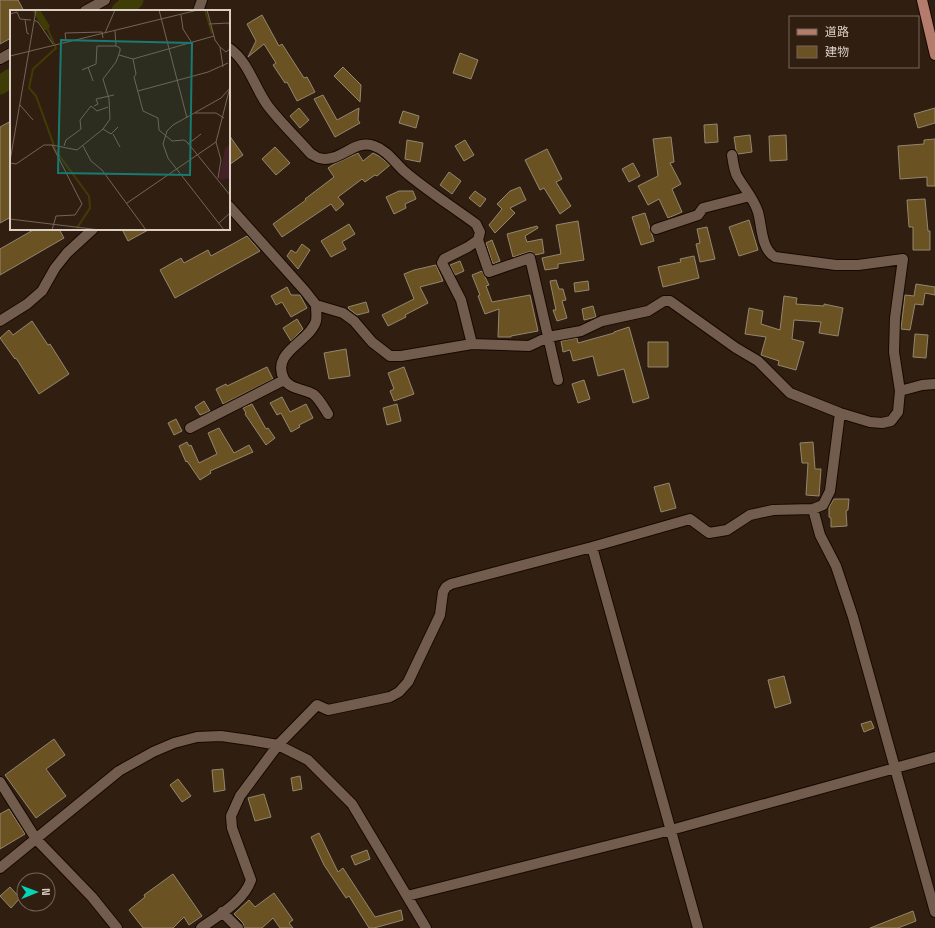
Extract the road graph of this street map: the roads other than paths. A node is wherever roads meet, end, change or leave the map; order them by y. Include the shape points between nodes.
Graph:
1 (106, 0) edge
2 (202, 0) edge
3 (922, 0) edge
4 (87, 10) edge
5 (198, 10) edge
6 (933, 38) edge
7 (230, 49) edge
8 (10, 54) edge
9 (935, 55) edge
10 (0, 59) edge
11 (732, 155) dead end
12 (750, 196) junction
13 (230, 207) edge
14 (656, 229) dead end
15 (92, 230) edge
16 (478, 240) junction
17 (316, 305) junction
18 (0, 321) edge
19 (548, 337) junction
20 (472, 344) junction
21 (284, 380) junction
22 (558, 380) dead end
23 (935, 384) edge
24 (900, 391) junction
25 (840, 413) junction
26 (328, 414) dead end
27 (190, 428) dead end
28 (813, 509) junction
29 (592, 547) junction
30 (278, 745) junction
31 (935, 757) edge
32 (895, 768) junction
33 (0, 782) edge
34 (671, 830) junction
35 (36, 839) junction
36 (0, 868) edge
37 (407, 896) junction
38 (222, 912) junction
39 (935, 912) edge
40 (117, 928) edge
41 (201, 928) edge
42 (238, 928) edge
43 (426, 928) edge
44 (698, 928) edge

1 - 4 street
2 - 5 street
3 - 6 main road
6 - 9 main road
7 - 16 street via 248,69 268,106 311,154 328,158 340,155 358,145 374,145 404,171 476,224 480,232
8 - 10 street
11 - 12 street via 736,175
12 - 14 street via 703,208 698,215
12 - 24 street via 758,210 770,255 775,258 836,265 903,259 895,318 894,352
13 - 17 street
15 - 18 street via 67,252 42,291
16 - 19 street via 489,272 530,258
16 - 20 street via 444,259 442,263 461,300
17 - 20 street via 343,313 390,356
17 - 21 street via 316,321 308,333 284,356 280,368
19 - 20 street via 529,346
19 - 22 street
19 - 25 street via 581,331 602,321 648,311 664,301 670,301 758,361 790,393
21 - 26 street via 296,389 313,394
21 - 27 street
23 - 24 street
24 - 25 street via 898,412 891,421 870,422
25 - 28 street via 830,491 823,505
28 - 29 street via 773,510 750,515 727,530 709,533 690,519
28 - 32 street via 820,535 836,566 853,617
29 - 30 street via 446,587 440,615 408,682 399,692 390,697 328,710 317,706
29 - 34 street
30 - 35 street via 221,736 197,737 174,743 119,771
30 - 37 street via 308,760 352,804
30 - 38 street via 240,796 231,816 232,828 251,880 249,888
31 - 32 street
32 - 34 street
32 - 39 street
33 - 35 street
34 - 37 street
34 - 44 street
35 - 36 street
35 - 40 street via 92,897
37 - 43 street
38 - 41 street
38 - 42 street

